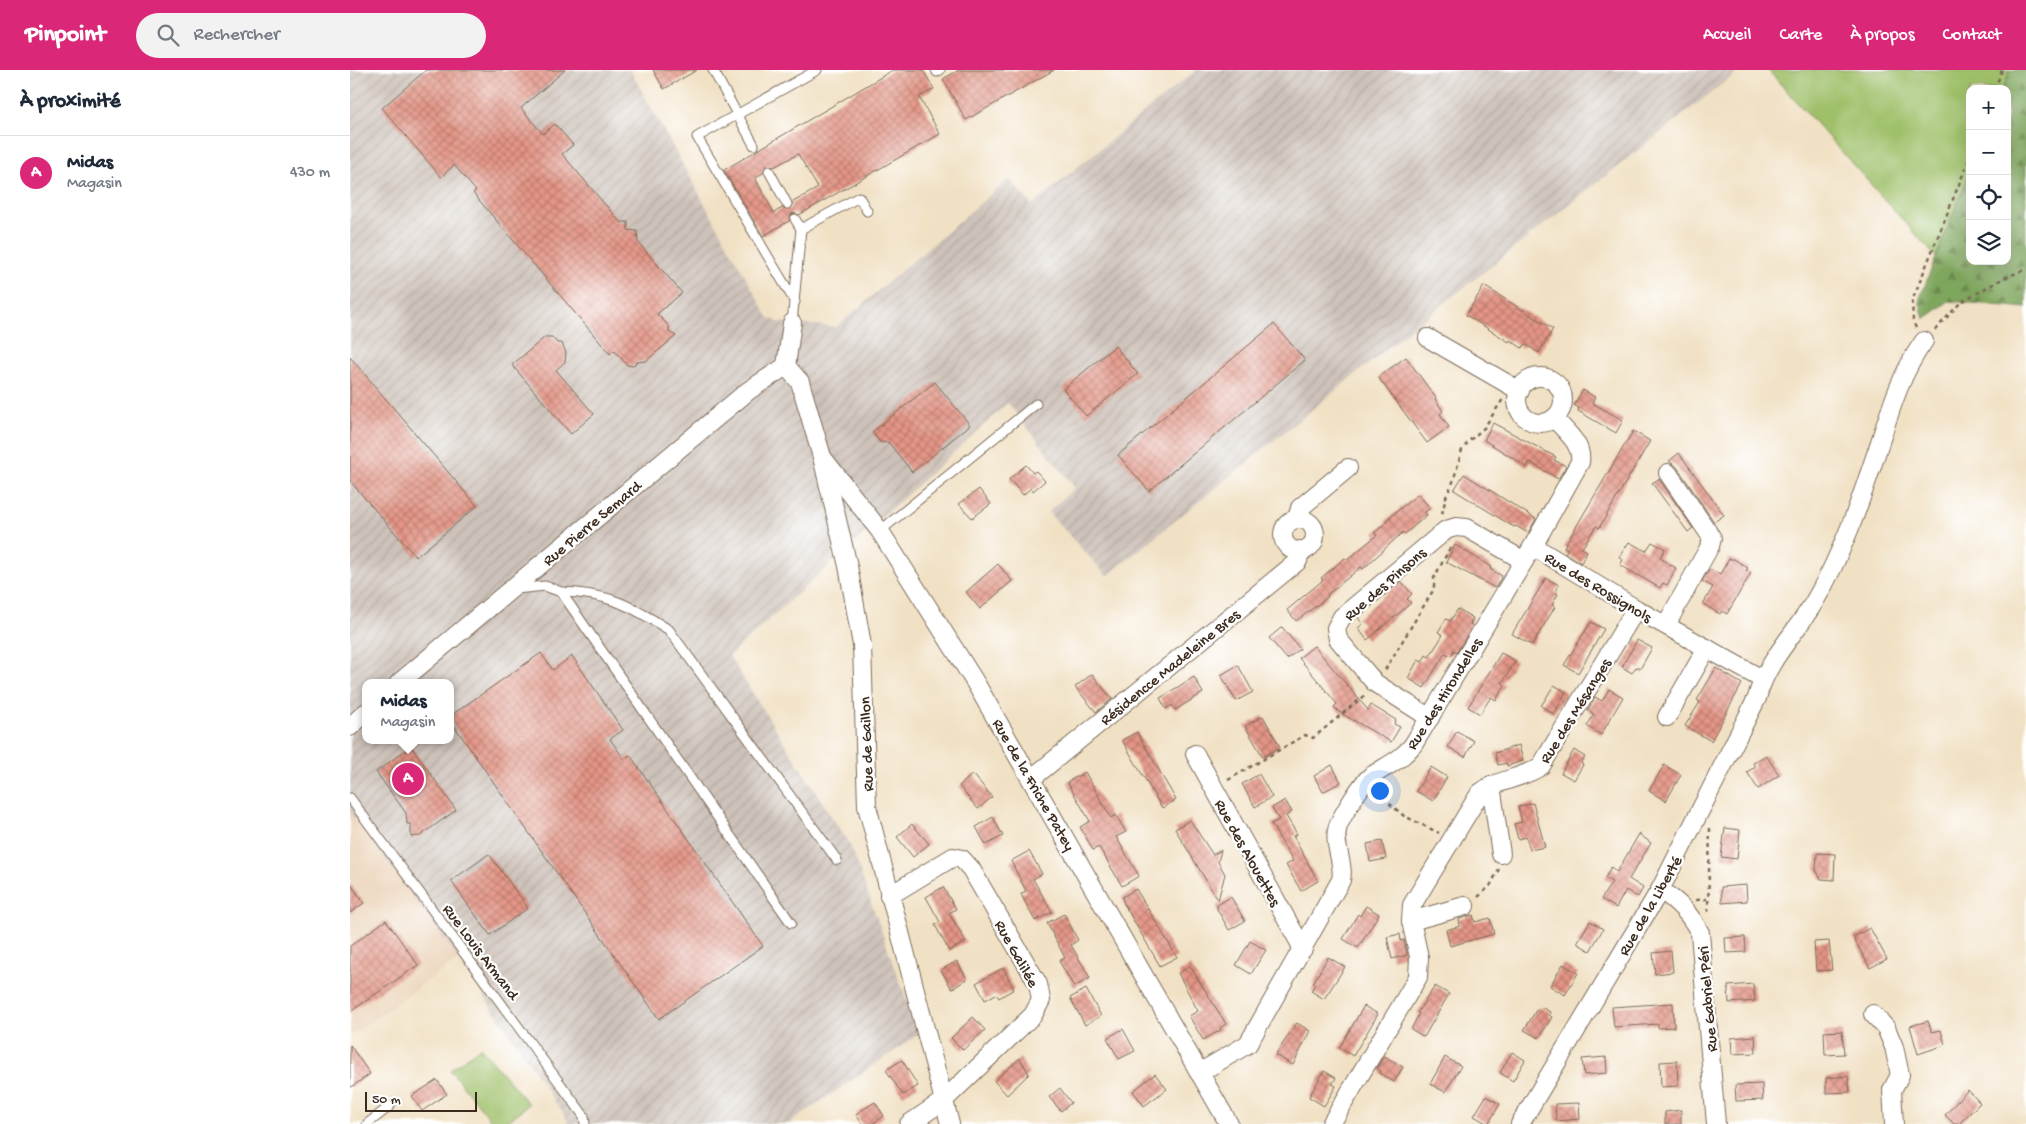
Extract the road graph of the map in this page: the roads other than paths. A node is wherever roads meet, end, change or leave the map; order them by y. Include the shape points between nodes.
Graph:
1 (713, 70) edge
2 (817, 70) edge
3 (936, 70) edge
4 (940, 70) edge
5 (737, 114) junction
6 (754, 145) dead end
7 (769, 171) dead end
8 (787, 204) dead end
9 (867, 211) dead end
10 (795, 219) dead end
11 (801, 229) junction
12 (794, 302) junction
13 (792, 323) joint
14 (1428, 338) dead end
15 (1924, 341) road end
16 (786, 366) junction
17 (1515, 388) junction
18 (1036, 404) dead end
19 (1554, 418) junction
20 (822, 457) junction
21 (1348, 468) dead end
22 (1668, 473) dead end
23 (880, 531) junction
24 (1533, 546) junction
25 (1524, 562) junction
26 (511, 589) junction
27 (561, 592) junction
28 (1636, 609) junction
29 (1666, 625) junction
30 (1706, 648) junction
31 (404, 679) edge
32 (1762, 679) junction
33 (362, 716) edge
34 (1667, 717) dead end
35 (1430, 718) junction
36 (350, 727) edge
37 (1195, 754) dead end
38 (1031, 779) junction
39 (1491, 785) junction
40 (350, 798) edge
41 (1501, 854) road end
42 (837, 860) dead end
43 (1660, 890) junction
44 (889, 896) junction
45 (1465, 906) road end
46 (1411, 921) junction
47 (791, 923) dead end
48 (1303, 949) junction
49 (1873, 1014) dead end
50 (1199, 1073) junction
51 (943, 1101) junction
52 (390, 1106) dead end
53 (367, 1124) edge
54 (586, 1124) edge
55 (909, 1124) edge
56 (950, 1124) edge
57 (1229, 1124) edge
58 (1331, 1124) edge
59 (1520, 1124) edge
60 (1716, 1124) edge
61 (1894, 1124) edge

1 - 5 lane
2 - 5 lane
3 - 4 lane
5 - 6 lane
5 - 12 lane via 698,137
7 - 8 lane
9 - 11 lane via 859,197
10 - 11 lane
11 - 12 lane
12 - 13 lane
13 - 16 street
14 - 17 street
15 - 32 street, Rue de la Liberté via 1910,361 1892,401 1848,533 1813,603
16 - 20 street, Rue de Gaillon via 800,382
16 - 26 street, Rue Pierre Semard via 748,390
17 - 19 street via 1518,406 1528,420 1536,423
17 - 19 street via 1535,378 1552,380 1562,394 1560,412
18 - 23 lane
19 - 24 street, Rue des Hirondelles via 1582,454
20 - 23 street, Rue de la Friche Patey
20 - 44 street, Rue de Gaillon via 848,566 862,645 867,806
21 - 38 street, Résidencce Madeleine Bres via 1300,508 1297,519 1308,522 1315,532 1312,544 1300,550 1298,561
22 - 29 street, Rue des Rossignols via 1712,538
23 - 38 street, Rue de la Friche Patey via 976,682
24 - 25 street, Rue des Hirondelles
24 - 28 street, Rue des Rossignols
25 - 35 street, Rue des Hirondelles
25 - 35 street, Rue des Pinsons via 1467,528 1456,526 1446,530 1342,617 1336,628 1338,639 1375,682
26 - 27 lane via 545,586
26 - 31 street, Rue Pierre Semard
27 - 42 lane via 587,592 630,605 669,630
27 - 47 lane
28 - 29 street, Rue des Rossignols
28 - 39 street, Rue des Mésanges via 1541,766 1529,774
29 - 30 street, Rue des Rossignols
30 - 32 street, Rue des Rossignols
30 - 34 street
32 - 43 street, Rue de la Liberté via 1758,698
33 - 36 street
35 - 48 street, Rue des Hirondelles via 1403,757 1365,781 1338,826 1341,880
37 - 48 street, Rue des Alouettes
38 - 50 street, Rue de la Friche Patey
39 - 41 street
39 - 46 street, Rue des Mésanges via 1480,793 1452,838 1412,906
40 - 54 lane, Rue Louis Armand via 579,1108
43 - 59 street, Rue de la Liberté
43 - 60 street, Rue Gabriel Péri via 1690,914 1700,933
44 - 51 street, Rue de Gaillon
44 - 51 street, Rue Galilée via 953,857 962,859 1038,984 1041,1000 1033,1014
45 - 46 street
46 - 58 street, Rue des Mésanges via 1419,957 1418,977
48 - 50 street, Rue des Hirondelles via 1248,1044
49 - 61 street via 1886,1028 1900,1076 1892,1090
50 - 57 street, Rue de la Friche Patey
51 - 55 street, Rue Galilée
51 - 56 street, Rue de Gaillon
52 - 53 lane

